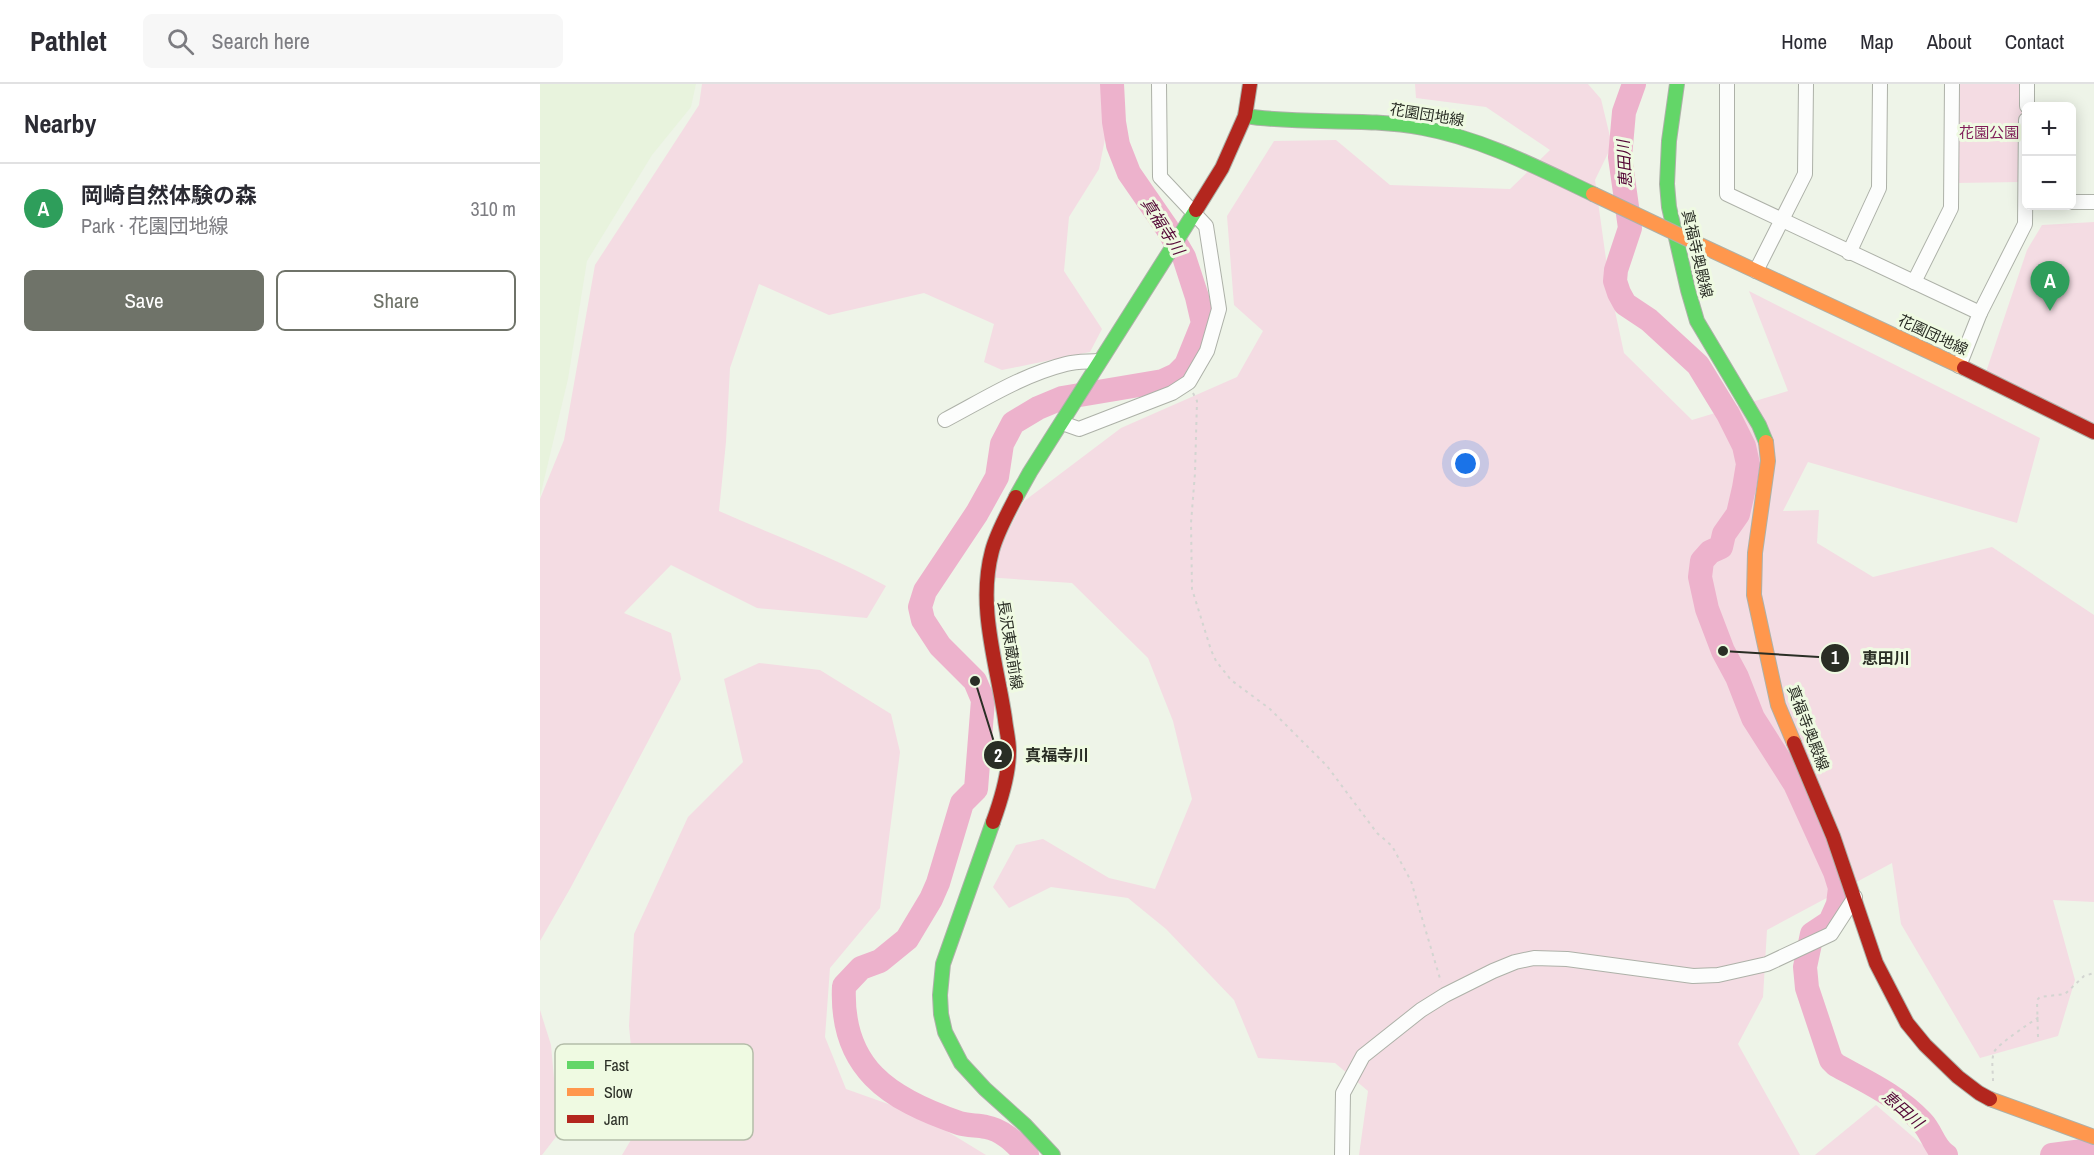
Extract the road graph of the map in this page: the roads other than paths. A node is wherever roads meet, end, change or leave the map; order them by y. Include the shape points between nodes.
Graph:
1 (1159, 84) edge
2 (1250, 84) edge
3 (1677, 84) edge
4 (1727, 84) edge
5 (1806, 84) edge
6 (1880, 84) edge
7 (1952, 84) edge
8 (2027, 84) edge
9 (2027, 102) edge
10 (1245, 116) junction
11 (2076, 202) edge
12 (2094, 202) edge
13 (2026, 210) edge
14 (1190, 219) junction
15 (1780, 220) junction
16 (1849, 253) junction
17 (1756, 271) junction
18 (1914, 282) junction
19 (1980, 313) junction
20 (1096, 366) junction
21 (1959, 366) junction
22 (1065, 418) junction
23 (945, 420) dead end
24 (2094, 432) edge
25 (1855, 897) junction
26 (2094, 1137) edge
27 (1053, 1155) edge
28 (1342, 1155) edge

1 - 14 street via 1160,177
2 - 10 street, 長沢東蔵前線
3 - 25 street, 真福寺奥殿線 via 1667,183 1688,291 1697,321 1766,442 1768,462 1755,552 1754,595 1766,652 1778,705
4 - 15 street via 1727,194
5 - 15 street via 1805,174
6 - 16 street via 1879,188
7 - 18 street via 1951,208
8 - 9 street
10 - 14 street, 長沢東蔵前線 via 1222,168
10 - 17 street, 花園団地線, bridge via 1290,123 1396,124 1481,142
11 - 12 street
13 - 19 street via 2025,224
14 - 20 street, 長沢東蔵前線
14 - 22 street via 1206,226 1219,309 1206,351 1189,382 1172,393 1079,429
15 - 16 street
15 - 17 street
16 - 18 street
17 - 21 street, 花園団地線
18 - 19 street
19 - 21 street
20 - 22 street, 長沢東蔵前線
20 - 23 street via 1068,363 1046,370 1002,388
21 - 24 street, 花園団地線
22 - 27 street, 長沢東蔵前線 via 1010,507 991,553 986,597 988,628 1009,751 1003,795 943,964 940,988 947,1039 964,1068
25 - 26 street, 真福寺奥殿線 via 1876,963 1907,1023 1925,1045 1958,1077 1989,1098
25 - 28 street via 1831,934 1767,964 1718,975 1693,976 1591,961 1534,958 1493,971 1445,995 1363,1056 1342,1093

